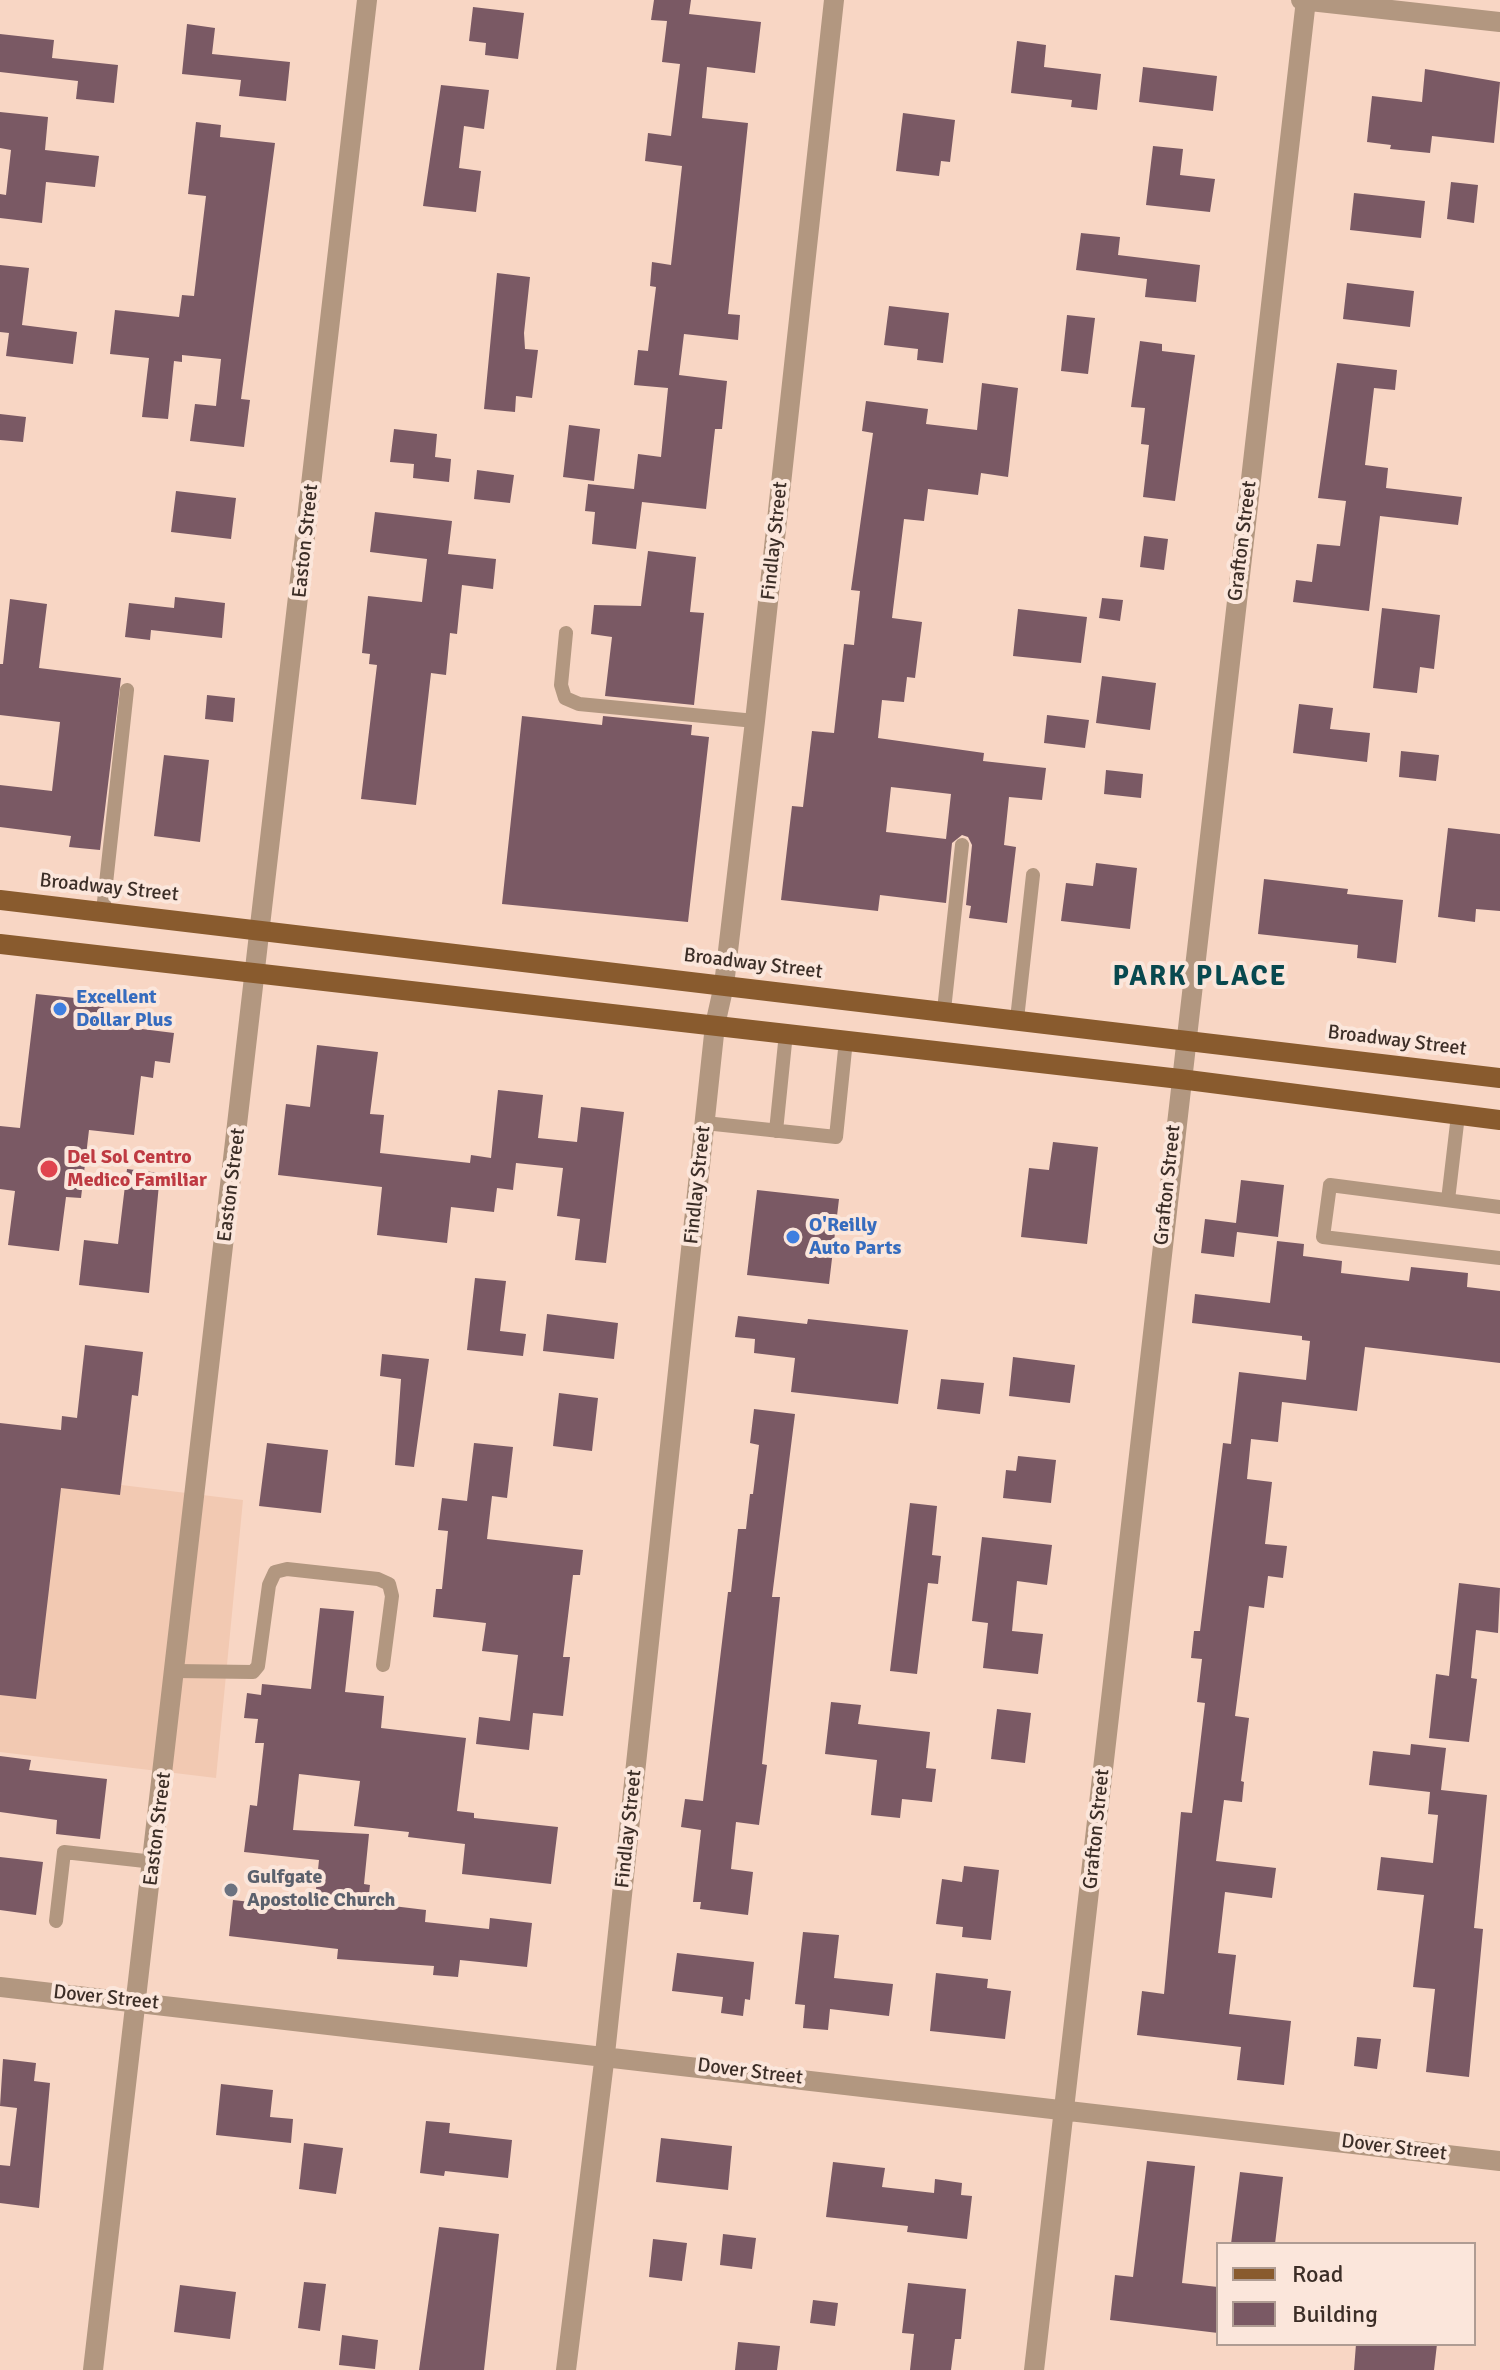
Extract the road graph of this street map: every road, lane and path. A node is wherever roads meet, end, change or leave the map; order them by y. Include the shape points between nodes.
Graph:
1 (367, 0) edge
2 (834, 0) edge
3 (1304, 0) edge
4 (1500, 22) edge
5 (566, 633) dead end
6 (127, 690) dead end
7 (755, 721) junction
8 (962, 845) dead end
9 (1033, 875) dead end
10 (0, 900) edge
11 (103, 911) junction
12 (262, 929) junction
13 (0, 944) edge
14 (257, 972) junction
15 (724, 985) junction
16 (944, 1010) junction
17 (1017, 1019) junction
18 (715, 1025) junction
19 (786, 1033) junction
20 (1185, 1038) junction
21 (846, 1040) junction
22 (1500, 1078) edge
23 (1180, 1079) junction
24 (1458, 1115) junction
25 (1500, 1120) edge
26 (705, 1123) junction
27 (776, 1131) junction
28 (1448, 1200) junction
29 (1500, 1207) edge
30 (1500, 1258) edge
31 (383, 1665) dead end
32 (176, 1671) junction
33 (154, 1862) junction
34 (56, 1921) dead end
35 (0, 1987) edge
36 (138, 2001) junction
37 (605, 2054) junction
38 (1066, 2109) junction
39 (1500, 2161) edge
40 (93, 2370) edge
41 (566, 2370) edge
42 (1034, 2370) edge

1 - 12 street, Easton Street
2 - 7 street, Findlay Street
3 - 4 street
3 - 20 street, Grafton Street
5 - 7 lane via 561,685 565,698 579,704
6 - 11 lane
7 - 15 street, Findlay Street
8 - 16 lane
9 - 17 lane
10 - 11 main road, Broadway Street
11 - 12 main road, Broadway Street
12 - 14 street, Easton Street
12 - 15 main road, Broadway Street
13 - 14 main road
14 - 18 main road
14 - 32 street, Easton Street
15 - 16 main road, Broadway Street
15 - 18 street, Findlay Street
16 - 17 main road, Broadway Street
17 - 20 main road, Broadway Street
18 - 19 main road
18 - 26 street, Findlay Street
19 - 21 main road
19 - 27 lane
20 - 22 main road, Broadway Street
20 - 23 street, Grafton Street
21 - 23 main road
21 - 27 lane via 836,1137
23 - 24 main road
23 - 38 street, Grafton Street
24 - 25 main road
24 - 28 lane
26 - 27 lane
26 - 37 street, Findlay Street
28 - 29 lane
28 - 30 lane via 1330,1185 1323,1237
31 - 32 lane via 389,1584 287,1569 275,1572 269,1585 253,1672
32 - 33 street, Easton Street
33 - 34 lane via 64,1852
33 - 36 street, Easton Street
35 - 36 street, Dover Street
36 - 37 street, Dover Street
36 - 40 street, Easton Street
37 - 38 street, Dover Street
37 - 41 street, Findlay Street
38 - 39 street, Dover Street
38 - 42 street, Grafton Street

